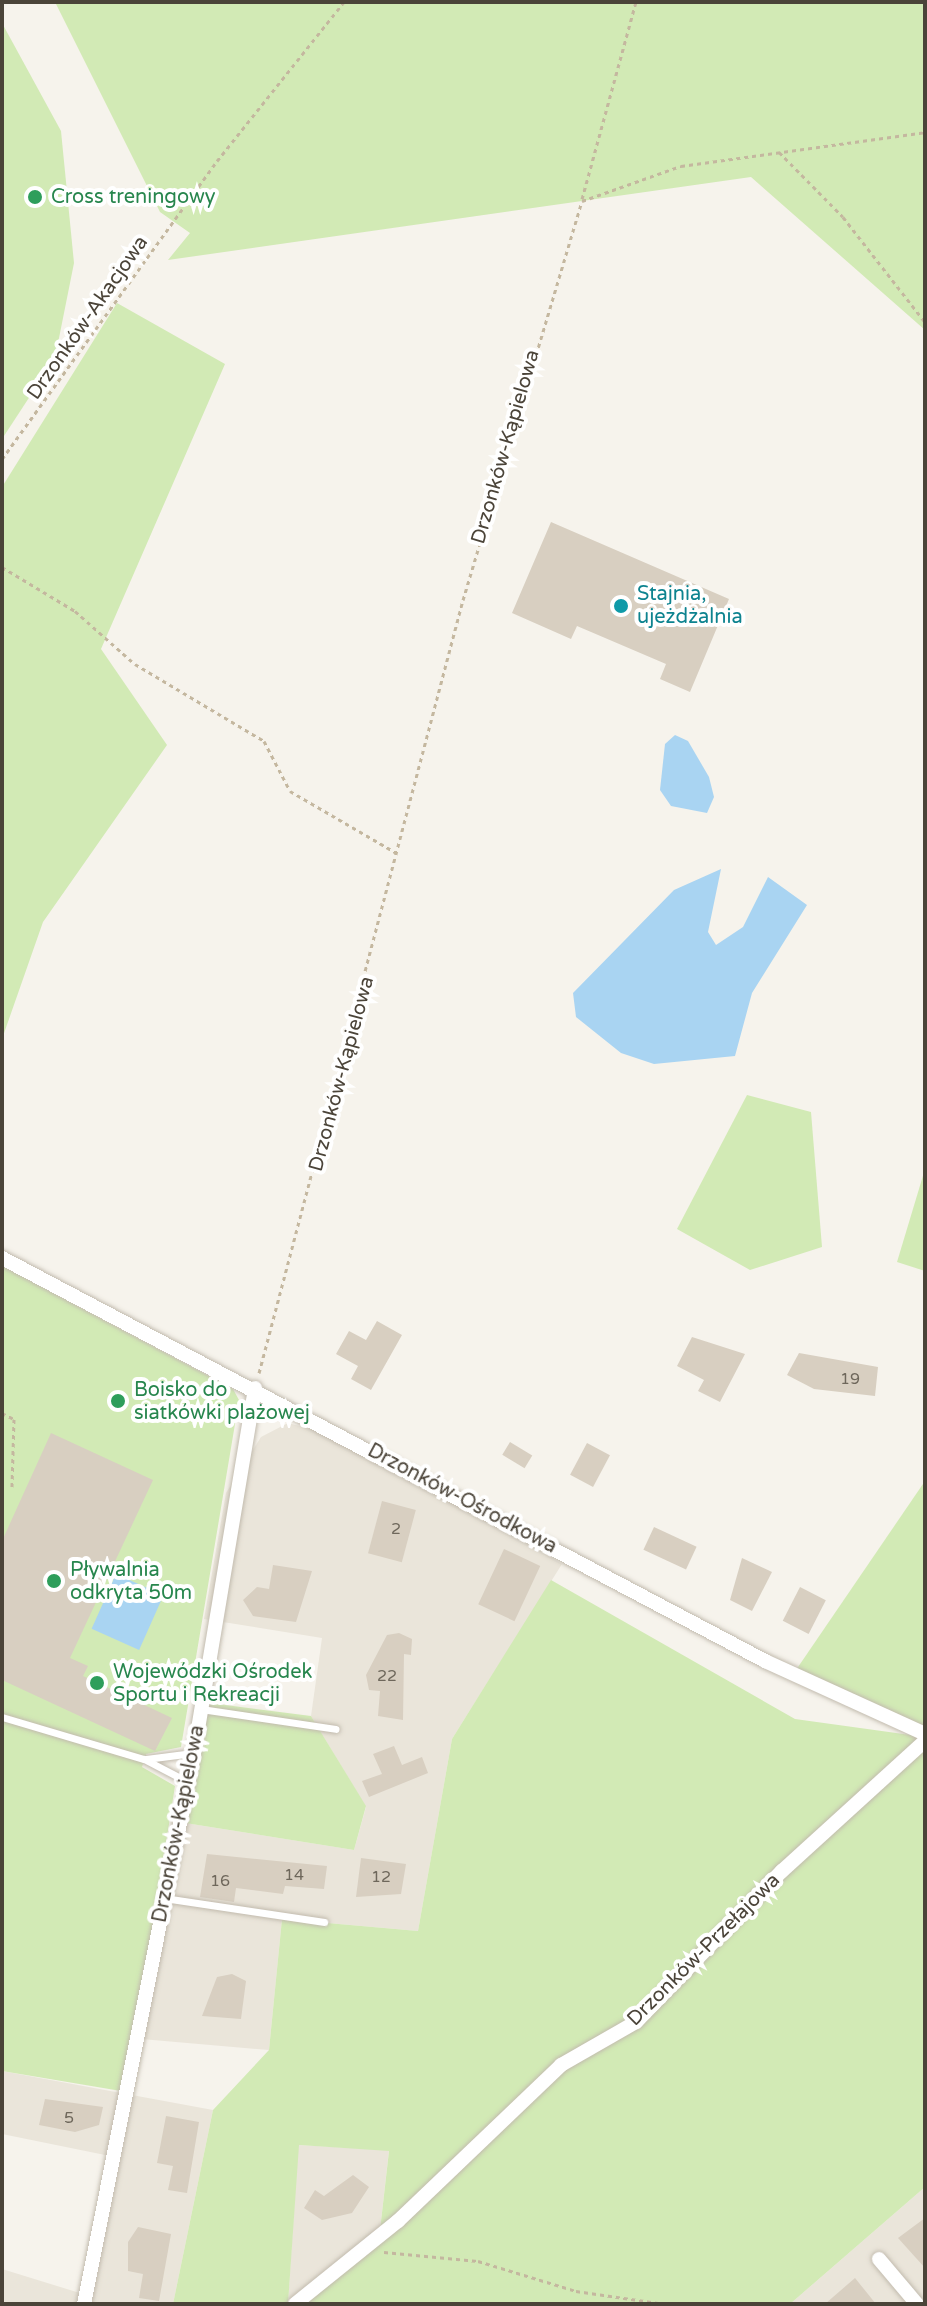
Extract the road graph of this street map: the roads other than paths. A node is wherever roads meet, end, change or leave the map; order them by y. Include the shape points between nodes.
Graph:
1 (2, 1258) edge
2 (255, 1388) junction
3 (201, 1709) junction
4 (2, 1717) edge
5 (336, 1729) dead end
6 (925, 1734) edge
7 (925, 1741) edge
8 (194, 1753) junction
9 (144, 1759) junction
10 (188, 1782) junction
11 (164, 1898) junction
12 (324, 1922) dead end
13 (879, 2259) dead end
14 (84, 2304) edge
15 (295, 2304) edge
16 (917, 2304) edge

1 - 2 street, Drzonków-Ośrodkowa
2 - 3 street, Drzonków-Kąpielowa
2 - 6 street, Drzonków-Ośrodkowa via 765,1661
3 - 5 lane
3 - 8 street, Drzonków-Kąpielowa
4 - 9 lane
7 - 15 street, Drzonków-Przełajowa via 782,1871 636,2022 561,2065 364,2251
8 - 9 lane
8 - 10 street, Drzonków-Kąpielowa
9 - 10 lane
10 - 11 street, Drzonków-Kąpielowa
11 - 12 lane
11 - 14 street, Drzonków-Kąpielowa
13 - 16 street

